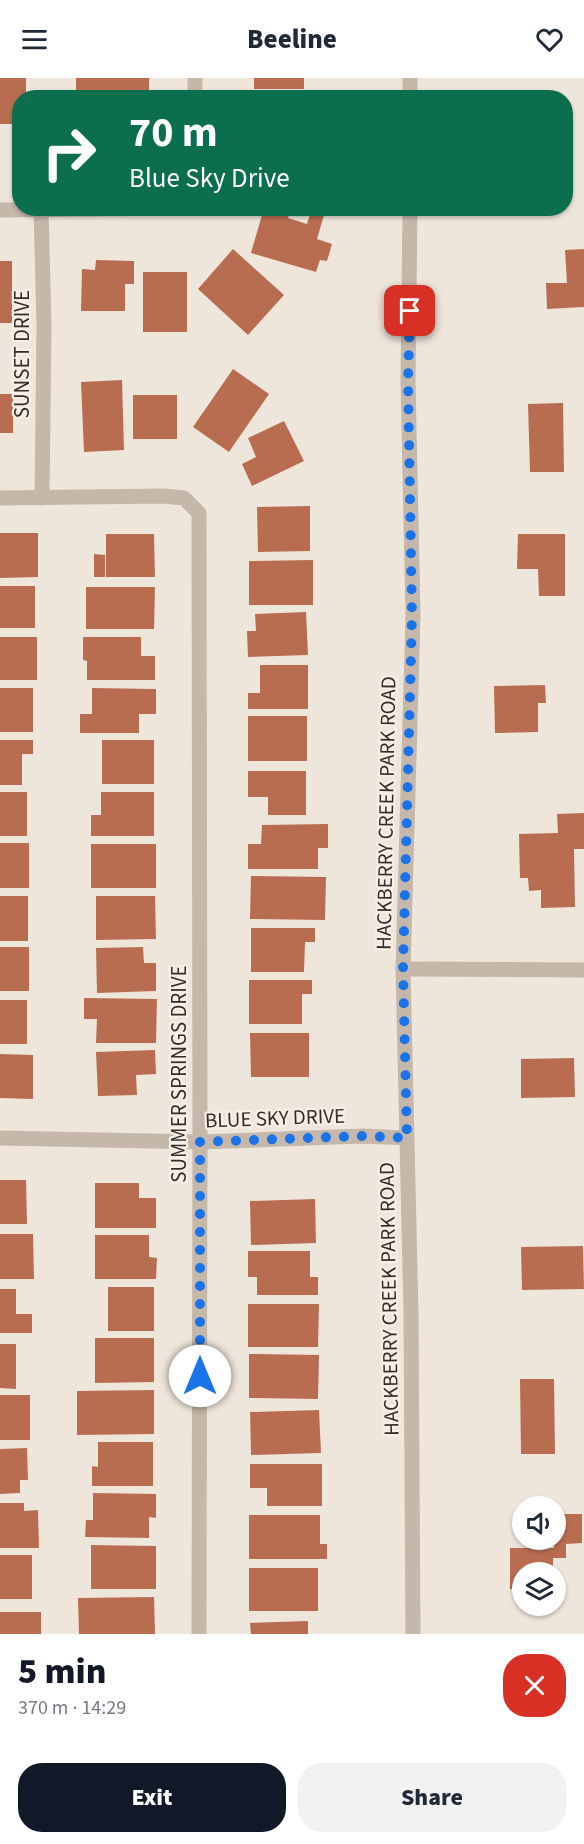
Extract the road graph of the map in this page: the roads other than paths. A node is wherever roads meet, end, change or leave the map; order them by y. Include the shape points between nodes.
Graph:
1 (41, 216) edge
2 (410, 216) edge
3 (0, 498) edge
4 (42, 498) junction
5 (403, 969) junction
6 (584, 970) edge
7 (0, 1138) edge
8 (407, 1138) junction
9 (200, 1142) junction
10 (199, 1634) edge
11 (413, 1634) edge

1 - 4 street, SUNSET DRIVE
2 - 5 street, HACKBERRY CREEK PARK ROAD via 412,615
3 - 4 street
4 - 9 street, SUMMER SPRINGS DRIVE via 184,498 199,513
5 - 6 street
5 - 8 street, HACKBERRY CREEK PARK ROAD
7 - 9 street, BLUE SKY DRIVE
8 - 9 street, BLUE SKY DRIVE
8 - 11 street, HACKBERRY CREEK PARK ROAD
9 - 10 street, SUMMER SPRINGS DRIVE

